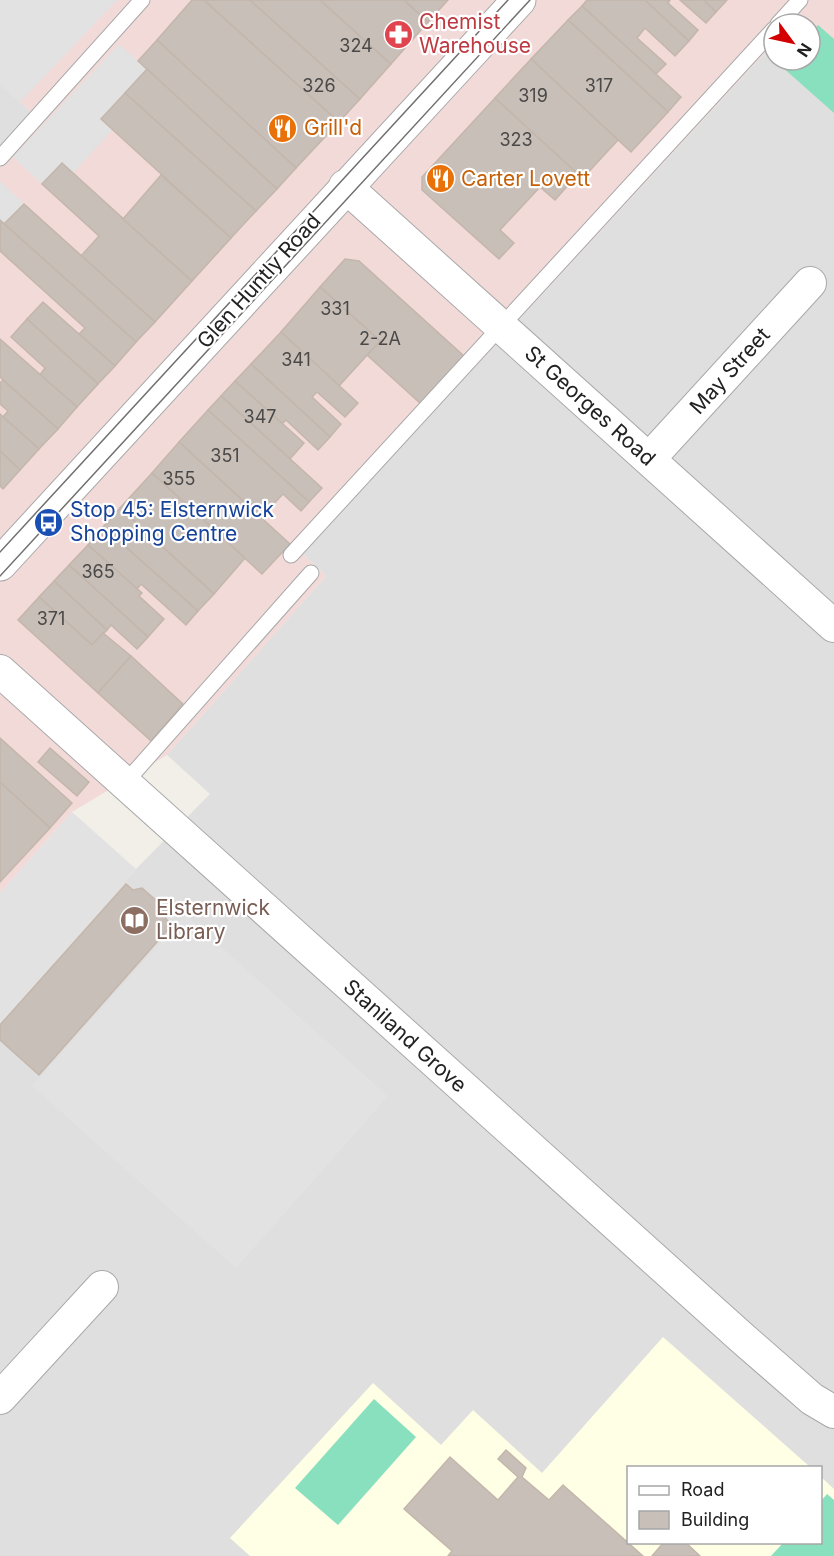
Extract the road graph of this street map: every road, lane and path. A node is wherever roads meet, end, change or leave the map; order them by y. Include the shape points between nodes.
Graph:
1 (142, 0) edge
2 (519, 0) edge
3 (800, 0) edge
4 (789, 12) edge
5 (762, 42) edge
6 (0, 158) edge
7 (345, 186) junction
8 (810, 283) dead end
9 (501, 325) junction
10 (649, 459) junction
11 (291, 555) dead end
12 (0, 564) edge
13 (311, 573) dead end
14 (834, 626) edge
15 (0, 671) edge
16 (124, 784) junction
17 (102, 1287) dead end
18 (0, 1398) edge
19 (823, 1406) edge
20 (834, 1426) edge

1 - 6 lane
2 - 7 street, Glen Huntly Road
3 - 4 lane
5 - 9 lane
7 - 9 street, St Georges Road
7 - 12 street, Glen Huntly Road
8 - 10 street, May Street
9 - 10 street, St Georges Road
9 - 11 lane
10 - 14 street, St Georges Road
13 - 16 lane
15 - 16 street, Staniland Grove
16 - 19 street, Staniland Grove
17 - 18 street
19 - 20 street, Staniland Grove

